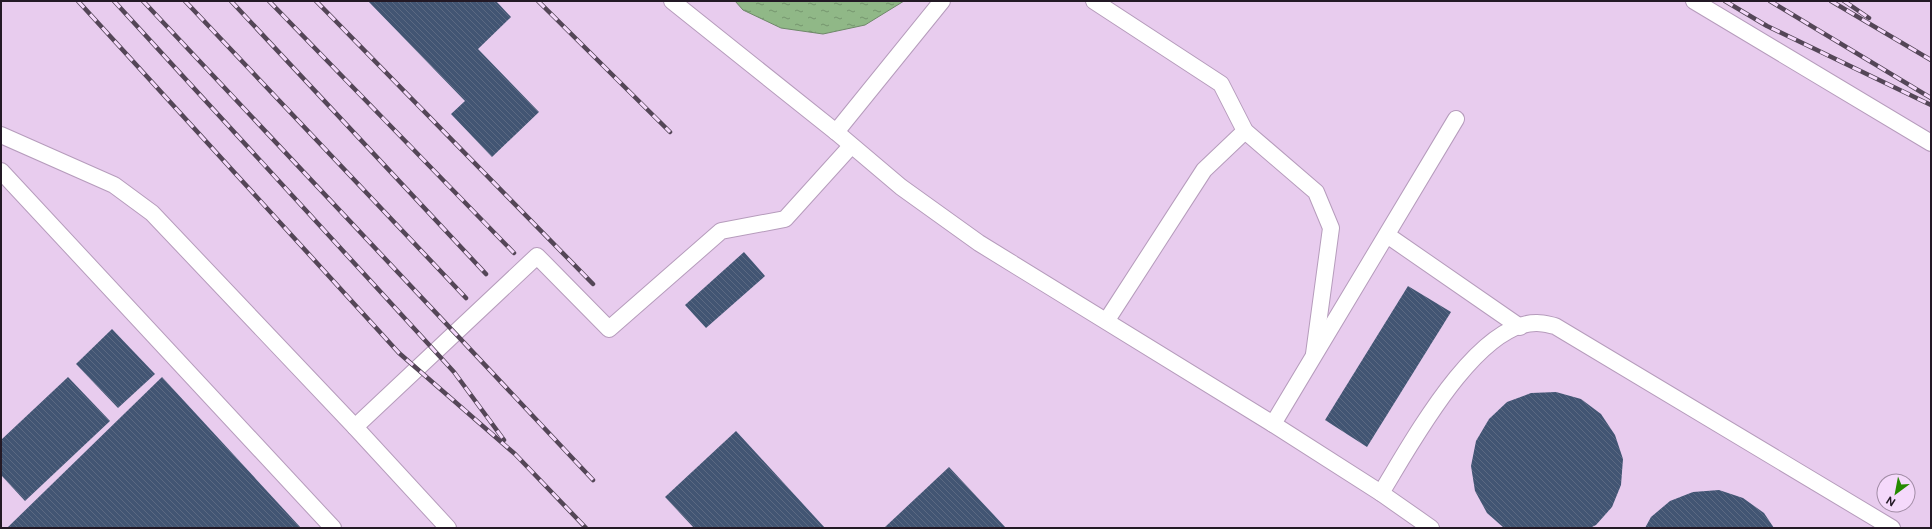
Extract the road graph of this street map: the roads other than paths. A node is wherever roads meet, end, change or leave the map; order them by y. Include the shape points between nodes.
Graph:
1 (672, 1) edge
2 (942, 1) edge
3 (1094, 1) edge
4 (1694, 1) edge
5 (1456, 119) dead end
6 (1245, 131) junction
7 (836, 132) junction
8 (1, 135) edge
9 (1931, 143) edge
10 (851, 146) junction
11 (1, 171) edge
12 (1387, 235) junction
13 (1107, 320) junction
14 (1520, 327) junction
15 (1314, 354) junction
16 (1273, 424) junction
17 (355, 427) junction
18 (1381, 492) junction
19 (333, 528) edge
20 (448, 528) edge
21 (1431, 528) edge
22 (1892, 528) edge

1 - 7 lane
2 - 7 lane
3 - 6 lane via 1221,84
4 - 9 lane
5 - 12 lane
6 - 13 lane via 1204,170
6 - 15 lane via 1316,192 1331,228
7 - 10 lane
8 - 17 lane via 114,185 152,213
10 - 13 lane via 901,188 979,243
10 - 17 lane via 785,219 721,231 608,329 537,256
11 - 19 lane
12 - 14 lane
12 - 15 lane
13 - 16 lane
14 - 18 lane via 1486,346 1466,366 1441,398
14 - 22 lane via 1537,323 1555,326
15 - 16 lane
16 - 18 lane
17 - 20 lane
18 - 21 lane

